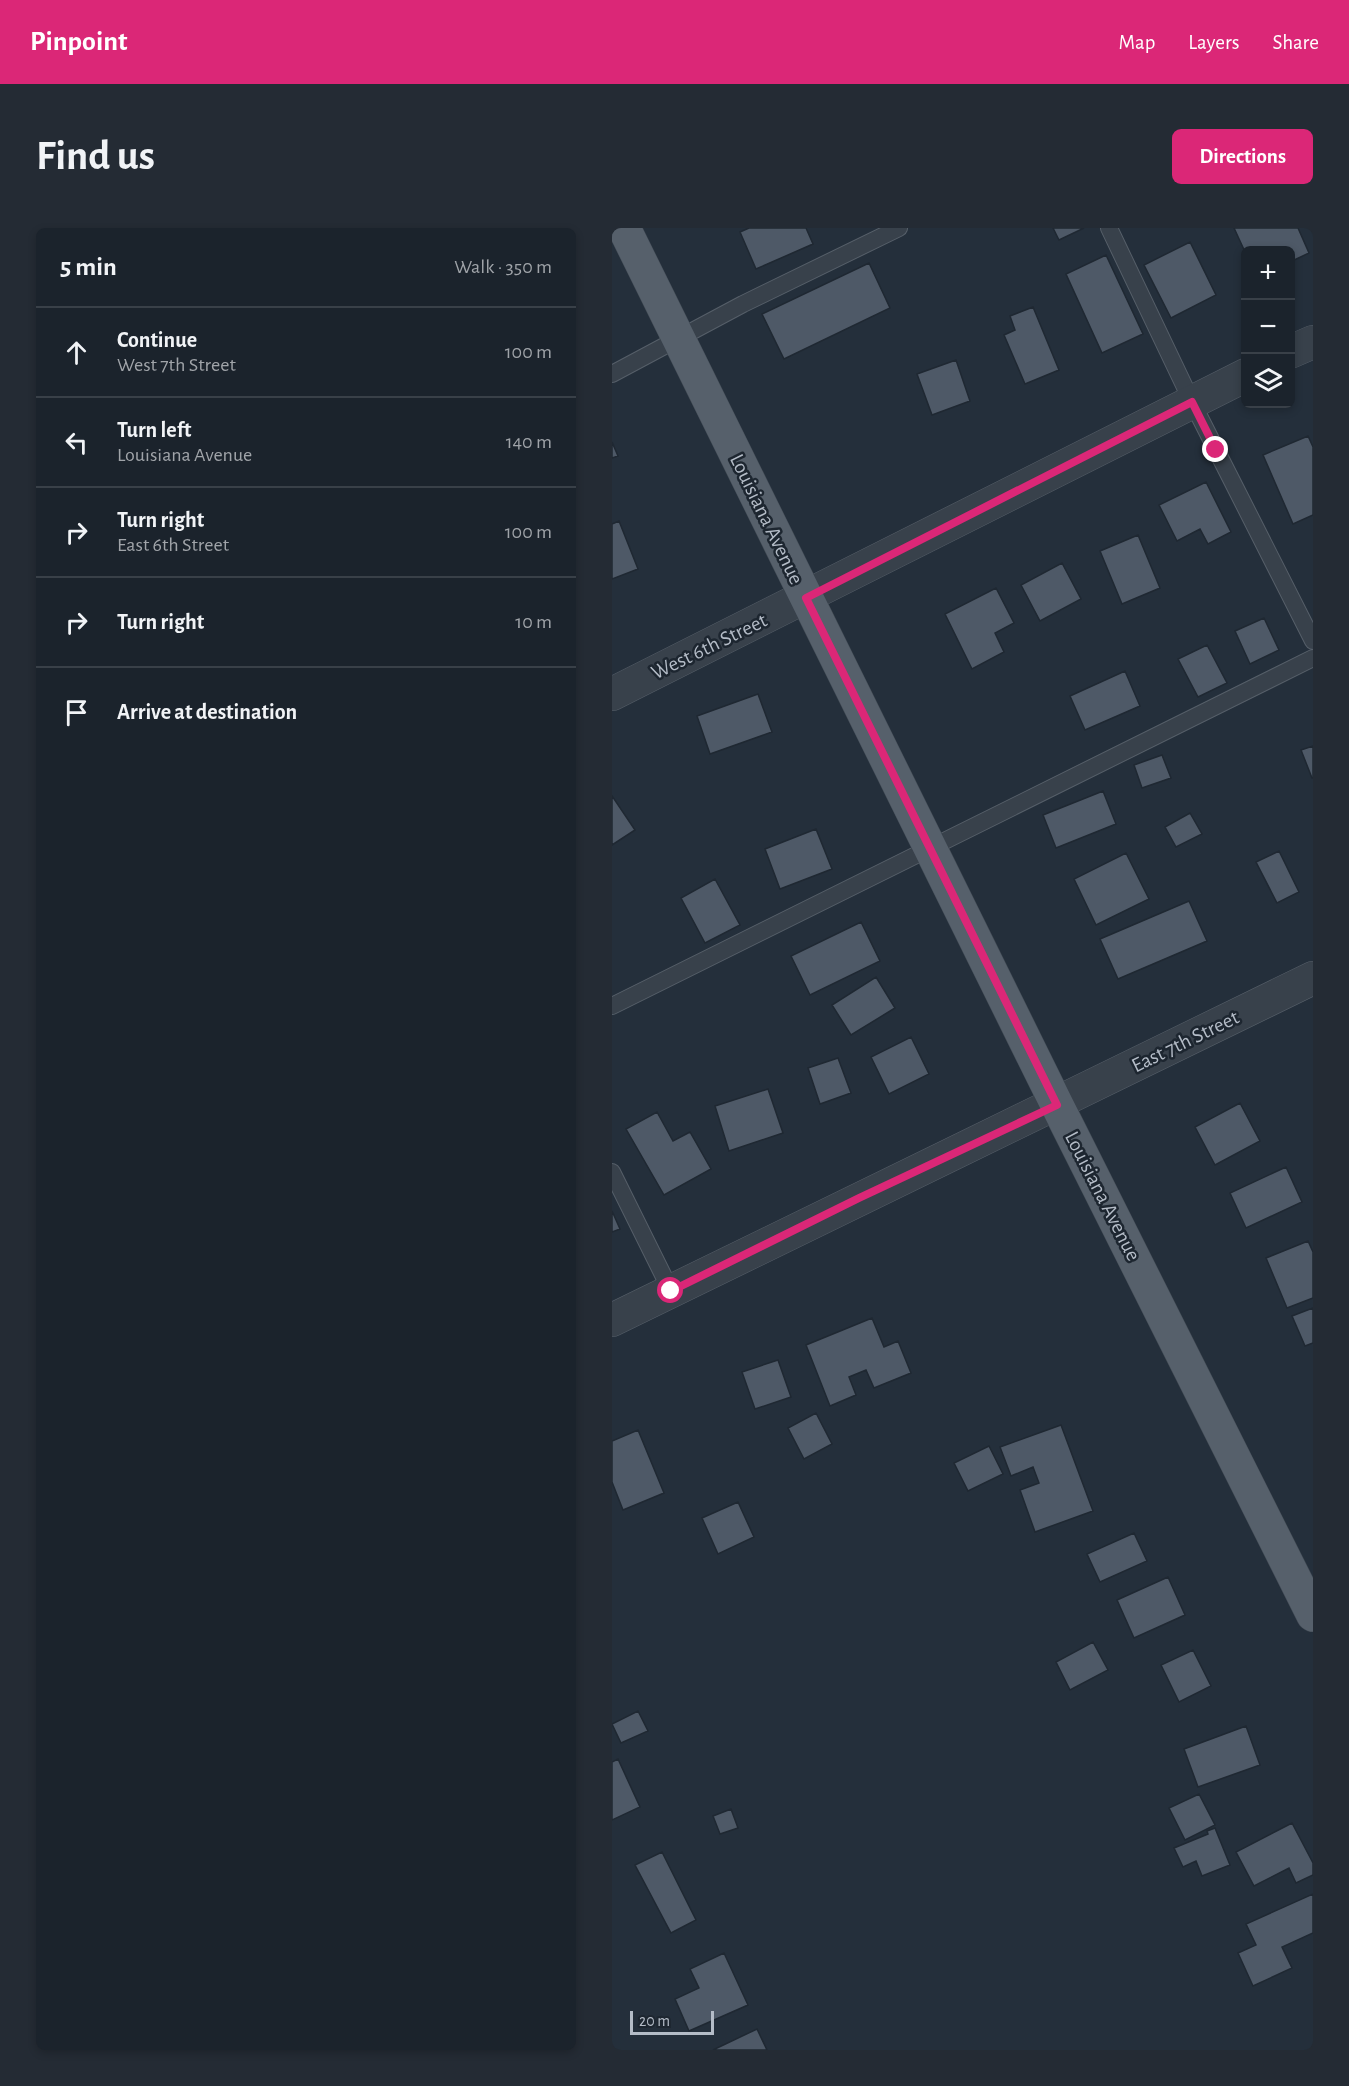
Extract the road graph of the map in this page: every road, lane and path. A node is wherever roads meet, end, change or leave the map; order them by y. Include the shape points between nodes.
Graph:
1 (624, 228) edge
2 (899, 228) edge
3 (1109, 228) edge
4 (678, 338) junction
5 (1313, 342) edge
6 (1295, 350) edge
7 (612, 374) edge
8 (1241, 377) edge
9 (1192, 402) junction
10 (806, 598) junction
11 (1313, 641) edge
12 (1313, 658) edge
13 (612, 694) edge
14 (931, 848) junction
15 (1313, 978) edge
16 (612, 1006) edge
17 (1057, 1105) junction
18 (612, 1172) edge
19 (671, 1291) junction
20 (612, 1320) edge
21 (1313, 1615) edge

1 - 4 main road, Louisiana Avenue
2 - 4 lane
3 - 9 lane
4 - 7 lane
4 - 10 main road, Louisiana Avenue
5 - 6 street
8 - 9 street, West 6th Street
9 - 10 street, West 6th Street
9 - 11 lane
10 - 13 street, West 6th Street
10 - 14 main road, Louisiana Avenue
12 - 14 lane
14 - 16 lane
14 - 17 main road, Louisiana Avenue
15 - 17 street, East 7th Street
17 - 19 street, East 7th Street
17 - 21 main road, Louisiana Avenue
18 - 19 lane
19 - 20 street, East 7th Street

